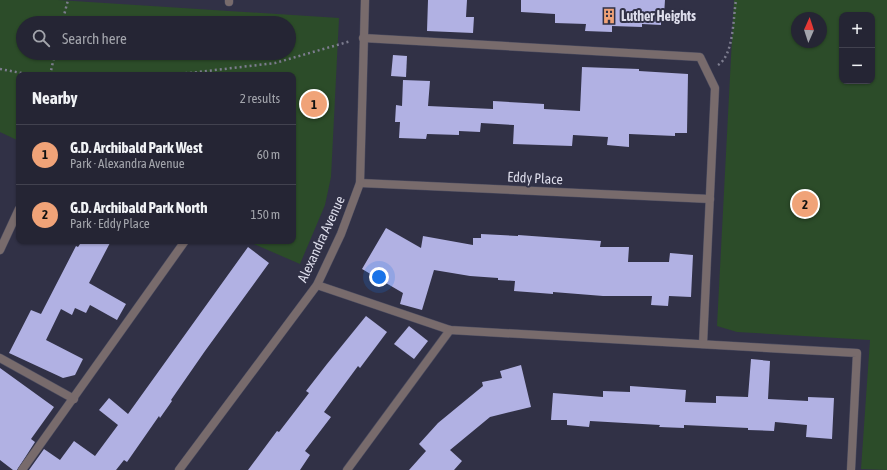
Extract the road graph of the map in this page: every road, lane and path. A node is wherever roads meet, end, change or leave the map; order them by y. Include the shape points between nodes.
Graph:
1 (68, 0) edge
2 (365, 0) edge
3 (736, 0) edge
4 (64, 16) edge
5 (363, 38) junction
6 (343, 44) dead end
7 (296, 57) edge
8 (53, 60) edge
9 (287, 60) edge
10 (0, 69) edge
11 (707, 71) junction
12 (16, 72) edge
13 (51, 72) edge
14 (199, 72) edge
15 (360, 183) junction
16 (710, 199) junction
17 (16, 215) edge
18 (183, 244) edge
19 (0, 250) edge
20 (317, 285) junction
21 (450, 330) junction
22 (703, 344) junction
23 (0, 358) edge
24 (74, 399) junction
25 (22, 470) edge
26 (178, 470) edge
27 (347, 470) edge
28 (851, 470) edge

1 - 4 path
2 - 5 street, Alexandra Avenue
3 - 11 path via 729,52 723,62
5 - 11 street via 700,57
5 - 15 street, Alexandra Avenue
6 - 7 path
8 - 13 path
9 - 14 path
10 - 12 path
11 - 16 street via 715,88
15 - 16 street, Eddy Place
15 - 20 street, Alexandra Avenue via 341,234
16 - 22 street
17 - 19 street
18 - 24 street
20 - 21 street
20 - 26 street, Alexandra Avenue
21 - 22 street
21 - 27 street
22 - 28 street via 857,354
23 - 24 street
24 - 25 street

